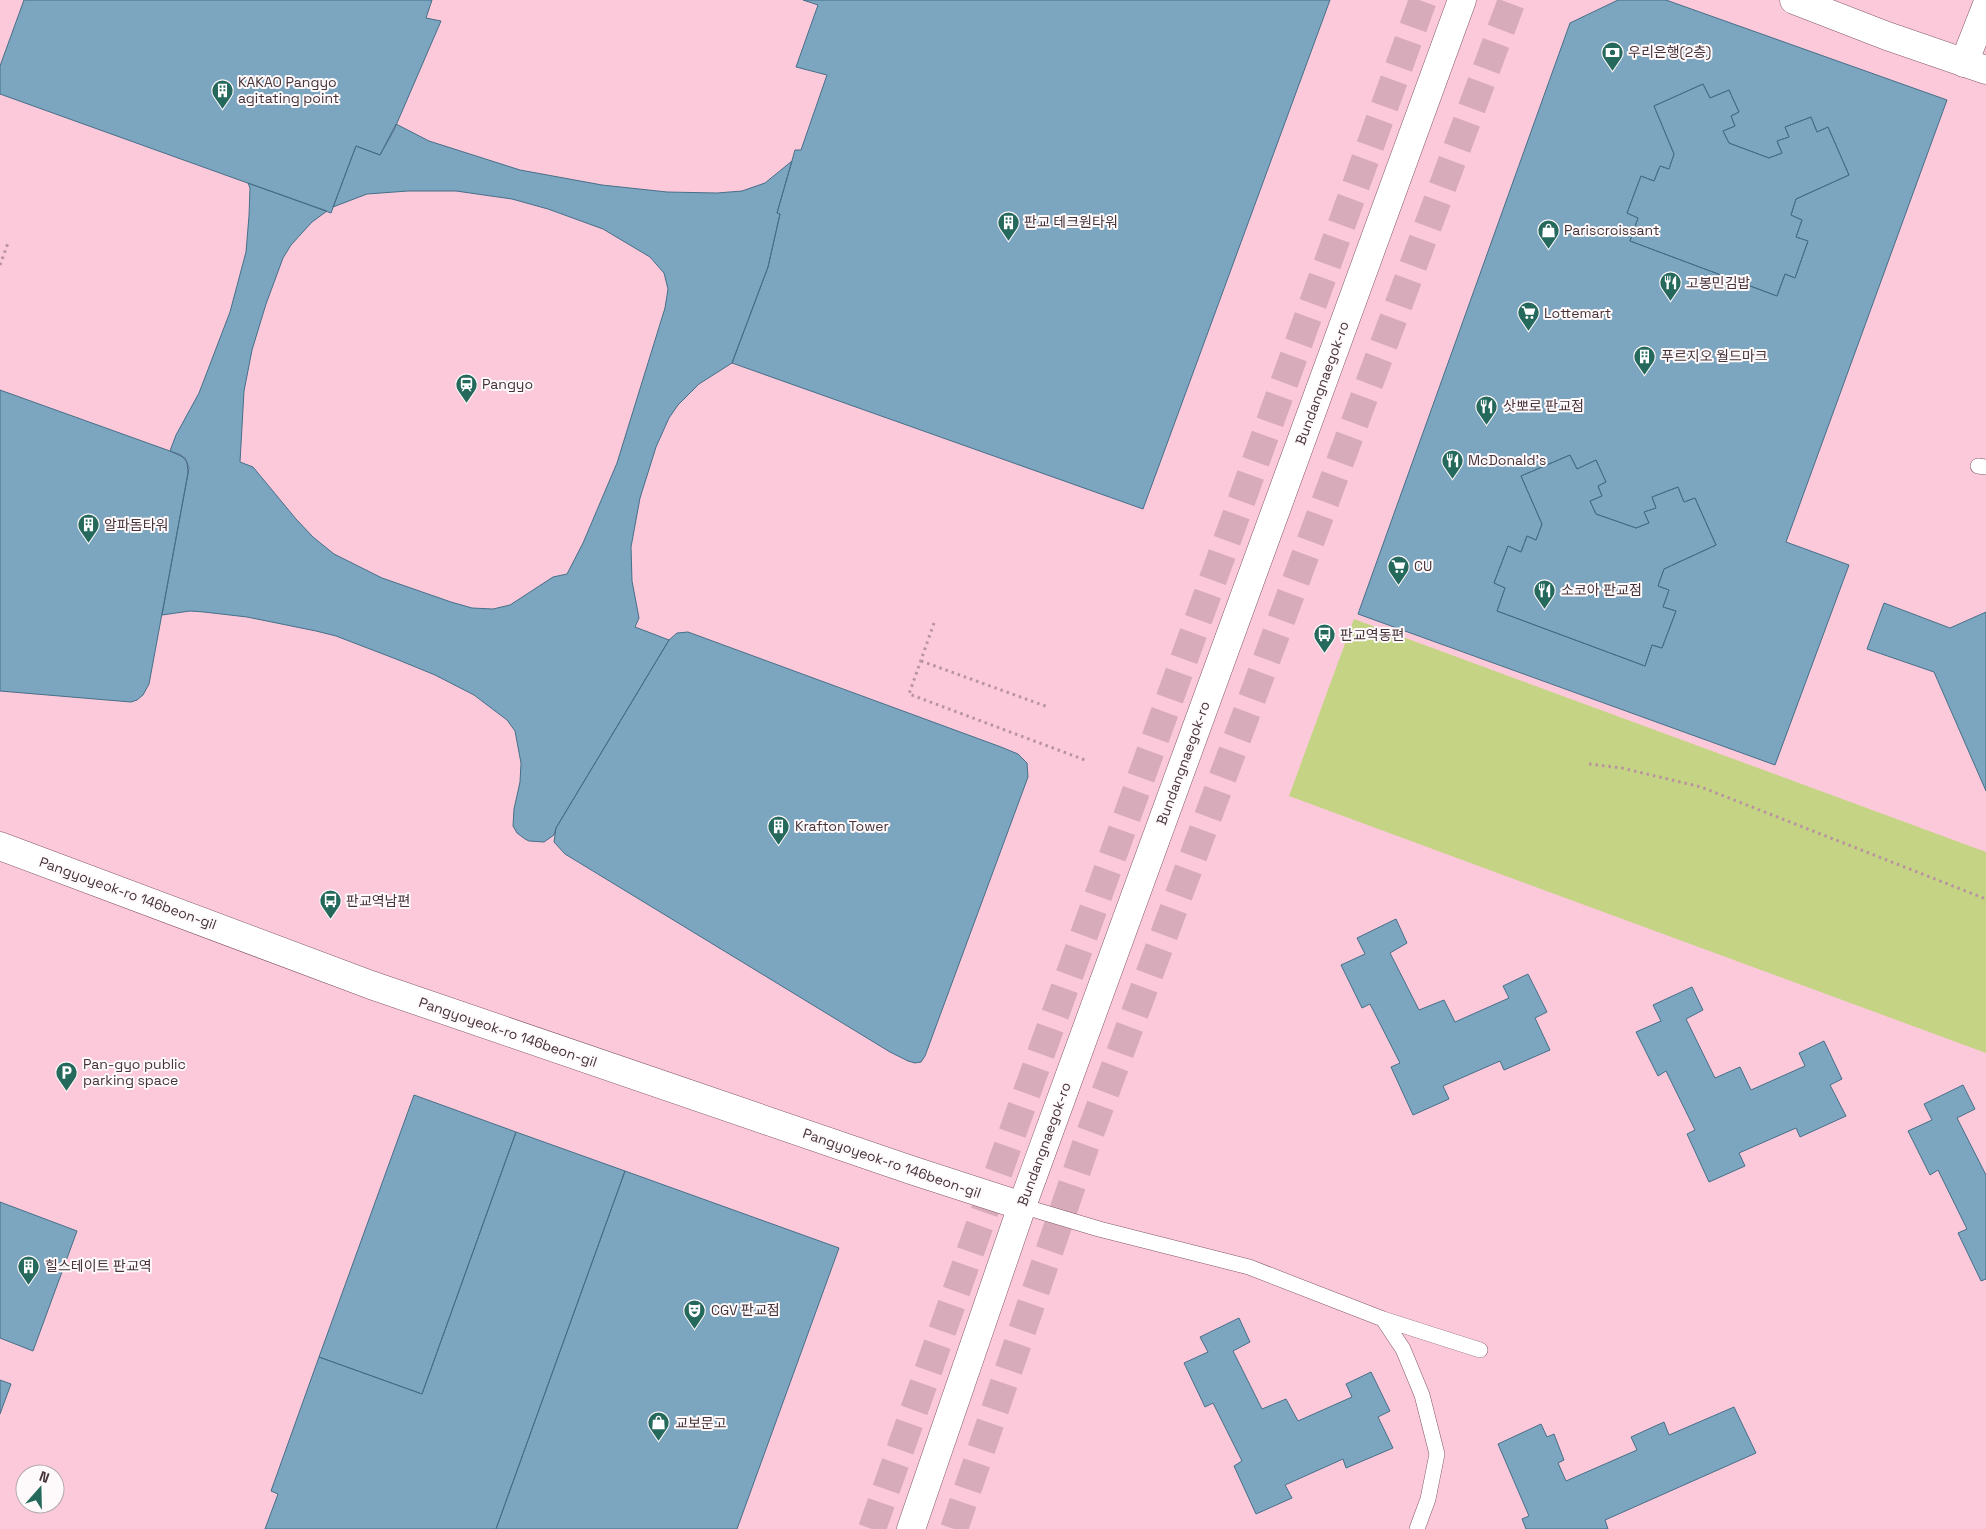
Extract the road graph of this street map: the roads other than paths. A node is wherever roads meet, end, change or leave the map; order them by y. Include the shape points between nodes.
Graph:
1 (1462, 0) edge
2 (1794, 0) edge
3 (1986, 7) edge
4 (1975, 67) edge
5 (0, 846) edge
6 (1022, 1206) junction
7 (1383, 1319) junction
8 (1480, 1350) dead end
9 (911, 1529) edge
10 (1417, 1529) edge

1 - 6 main road, Bundangnaegok-ro
2 - 4 main road
3 - 4 main road
5 - 6 main road, Pangyoyeok-ro 146beon-gil via 371,986
6 - 7 lane via 1249,1267
6 - 9 main road, Bundangnaegok-ro
7 - 8 lane
7 - 10 lane via 1403,1349 1422,1395 1437,1454 1428,1500

